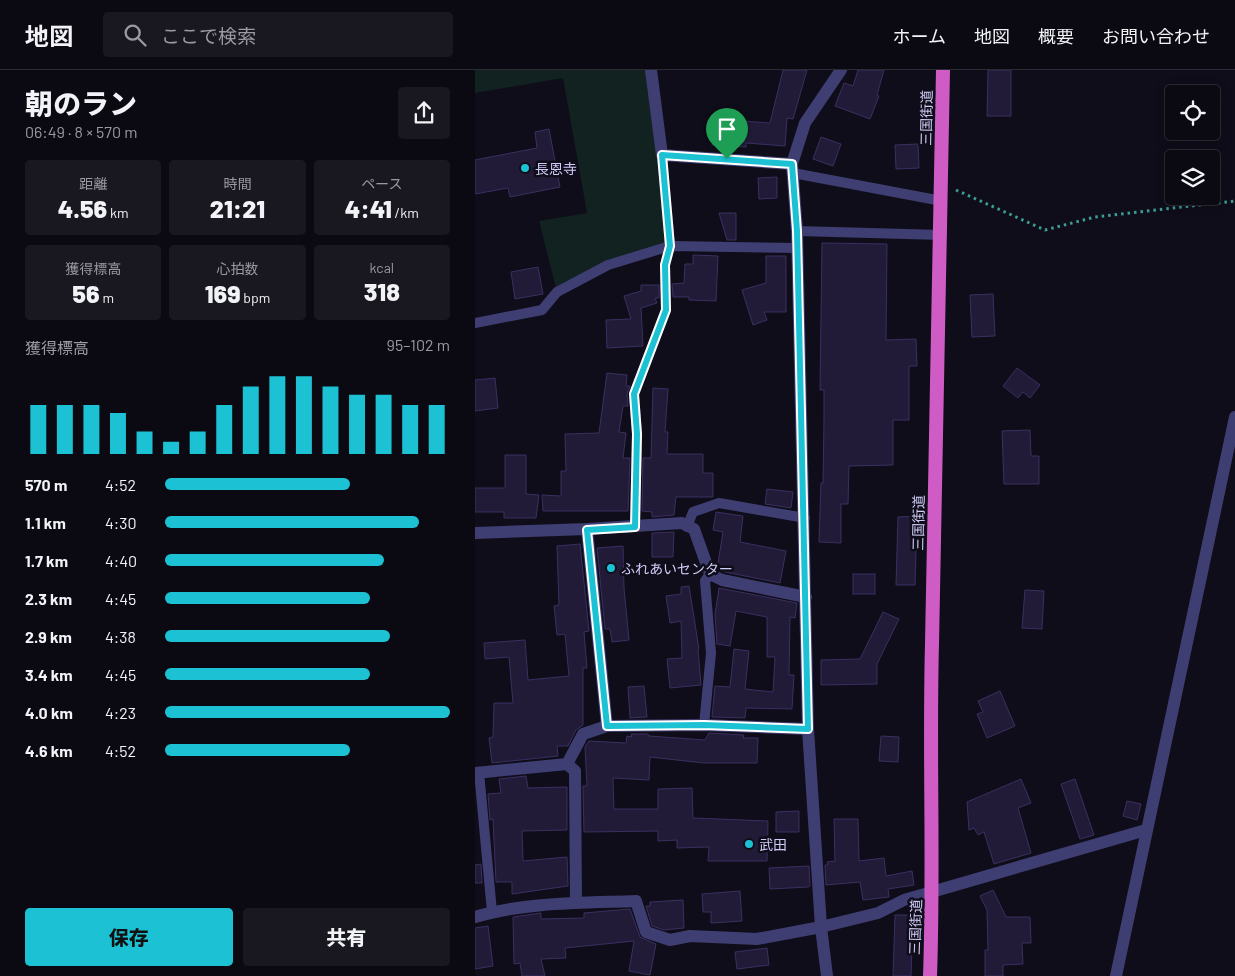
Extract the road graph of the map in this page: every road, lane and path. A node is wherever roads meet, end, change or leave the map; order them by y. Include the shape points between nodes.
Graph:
1 (651, 70) edge
2 (841, 70) edge
3 (943, 70) edge
4 (662, 155) junction
5 (792, 168) junction
6 (942, 184) junction
7 (942, 200) junction
8 (1235, 201) edge
9 (797, 231) junction
10 (942, 235) junction
11 (670, 246) junction
12 (798, 248) junction
13 (475, 322) edge
14 (1235, 417) edge
15 (805, 518) junction
16 (635, 527) junction
17 (687, 527) junction
18 (587, 530) junction
19 (475, 532) edge
20 (710, 574) junction
21 (806, 597) junction
22 (704, 725) junction
23 (607, 726) junction
24 (808, 729) junction
25 (567, 764) junction
26 (477, 772) edge
27 (1146, 830) junction
28 (933, 893) junction
29 (577, 903) junction
30 (492, 912) junction
31 (475, 917) edge
32 (821, 927) junction
33 (827, 976) edge
34 (930, 976) edge
35 (1116, 976) edge

1 - 4 street
2 - 5 street via 805,124
3 - 6 highway, 三国街道
4 - 5 street
4 - 11 lane
5 - 7 lane
5 - 9 street
6 - 7 highway, 三国街道
6 - 8 path via 1045,230 1095,216
7 - 10 highway, 三国街道
9 - 10 lane
9 - 12 street
10 - 28 highway, 三国街道 via 931,646
11 - 12 lane
11 - 13 lane via 608,265 557,292 542,310
11 - 16 lane via 665,265 666,310 634,394 637,434
12 - 15 street
14 - 27 street
15 - 17 lane via 719,503 693,512
15 - 21 street
16 - 17 street via 682,523
16 - 18 street
17 - 20 street via 693,529
18 - 19 street
18 - 23 street
20 - 21 street via 722,580
20 - 22 lane via 705,581 711,653
21 - 24 street
22 - 23 street
22 - 24 street
23 - 25 street via 583,734
24 - 32 street
25 - 26 street
25 - 29 street via 575,771
26 - 30 lane
27 - 28 street
27 - 35 street
28 - 32 street
28 - 34 highway, 三国街道
29 - 30 street
29 - 32 street via 636,901 646,932 670,940 690,936 757,939
30 - 31 street
32 - 33 street

